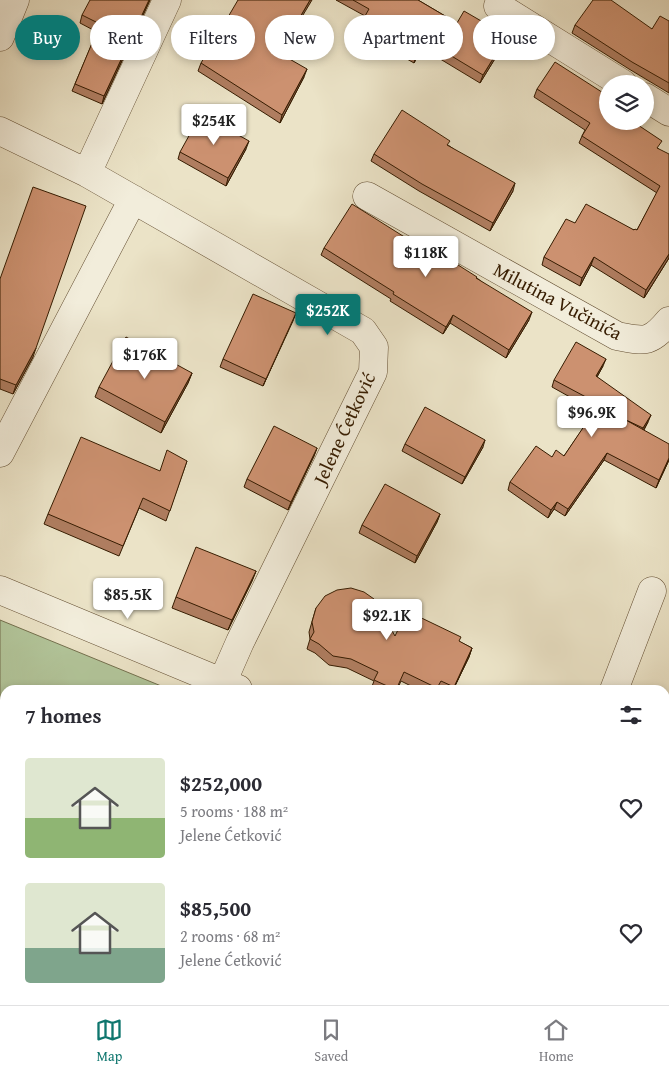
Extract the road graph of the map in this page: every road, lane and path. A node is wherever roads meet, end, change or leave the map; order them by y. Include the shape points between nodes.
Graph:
1 (15, 0) edge
2 (167, 0) edge
3 (498, 6) dead end
4 (0, 37) edge
5 (609, 75) edge
6 (654, 103) edge
7 (669, 112) edge
8 (0, 131) edge
9 (87, 173) junction
10 (367, 196) dead end
11 (133, 199) junction
12 (669, 321) edge
13 (0, 453) edge
14 (0, 590) edge
15 (652, 591) dead end
16 (229, 685) edge
17 (231, 685) edge
18 (616, 685) edge

1 - 4 street
2 - 9 street
3 - 5 street
6 - 7 street
8 - 9 street, Jelene Ćetković
9 - 11 street, Jelene Ćetković
10 - 12 street, Milutina Vučinića via 617,336 644,341 659,333
11 - 13 street
11 - 17 street, Jelene Ćetković via 362,331 374,347 374,372 240,642
14 - 16 street
15 - 18 street

